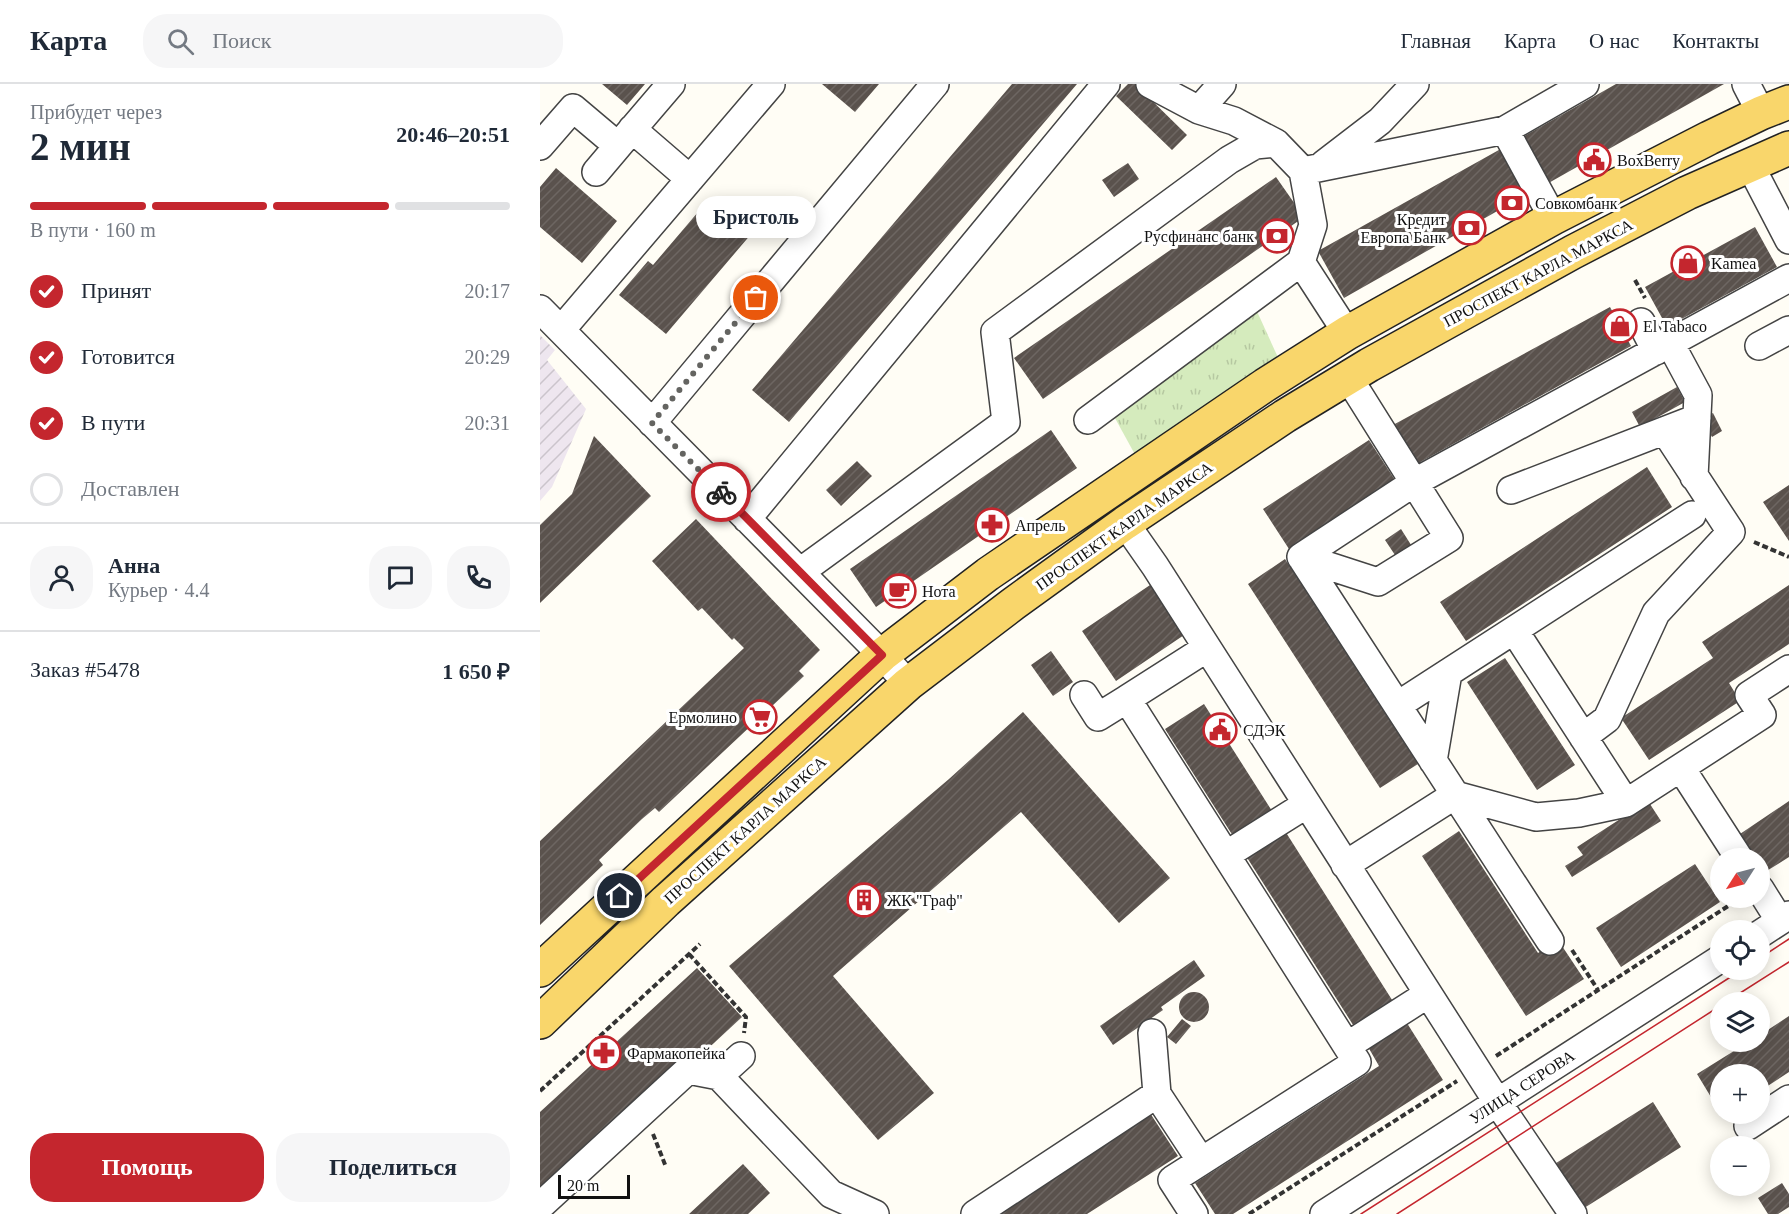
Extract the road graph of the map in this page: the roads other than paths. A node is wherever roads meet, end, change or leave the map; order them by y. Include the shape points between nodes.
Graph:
1 (671, 84) edge
2 (771, 84) edge
3 (935, 84) edge
4 (1106, 84) edge
5 (1150, 84) edge
6 (1222, 84) edge
7 (1415, 84) edge
8 (1585, 84) edge
9 (1746, 84) edge
10 (572, 96) edge
11 (1775, 107) edge
12 (1199, 110) junction
13 (1505, 130) junction
14 (625, 137) junction
15 (1276, 143) junction
16 (540, 146) edge
17 (1789, 148) edge
18 (1750, 165) junction
19 (1310, 170) junction
20 (596, 172) dead end
21 (690, 179) junction
22 (1553, 218) junction
23 (1789, 240) edge
24 (1301, 262) junction
25 (1789, 278) edge
26 (540, 309) edge
27 (1641, 322) dead end
28 (561, 330) junction
29 (1789, 330) edge
30 (1347, 333) junction
31 (1759, 346) dead end
32 (1663, 347) junction
33 (1348, 377) junction
34 (1697, 418) junction
35 (1088, 420) dead end
36 (652, 423) junction
37 (1665, 430) junction
38 (1694, 474) junction
39 (1415, 482) junction
40 (1511, 490) dead end
41 (1692, 514) junction
42 (747, 519) junction
43 (1125, 524) junction
44 (1731, 532) junction
45 (1301, 557) junction
46 (800, 572) junction
47 (1514, 630) junction
48 (1207, 648) junction
49 (882, 655) junction
50 (1789, 669) edge
51 (1448, 673) junction
52 (908, 684) junction
53 (1084, 695) dead end
54 (1127, 699) junction
55 (1398, 705) junction
56 (1583, 737) junction
57 (1433, 761) junction
58 (1681, 768) junction
59 (1455, 795) junction
60 (1626, 803) junction
61 (1307, 804) junction
62 (1733, 848) edge
63 (1226, 855) junction
64 (1346, 865) junction
65 (1769, 908) edge
66 (1776, 923) edge
67 (1550, 941) road end
68 (1710, 965) edge
69 (540, 970) edge
70 (1428, 994) junction
71 (540, 1022) edge
72 (1152, 1033) dead end
73 (1347, 1046) junction
74 (741, 1056) road end
75 (719, 1076) junction
76 (1157, 1094) junction
77 (1789, 1099) edge
78 (1498, 1103) junction
79 (1748, 1126) dead end
80 (1201, 1161) junction
81 (540, 1206) edge
82 (875, 1214) edge
83 (975, 1214) edge
84 (1194, 1214) edge
85 (1324, 1214) edge
86 (1573, 1214) edge

1 - 14 street
2 - 21 street
3 - 36 street
4 - 42 street
5 - 12 street
6 - 12 street
7 - 19 street via 1380,121
8 - 13 street
9 - 11 street
10 - 14 street
10 - 16 street
11 - 22 main road
12 - 15 street via 1234,121
13 - 19 street
13 - 22 street
14 - 20 street
14 - 21 street
15 - 19 street
15 - 46 street via 1255,145 1229,160 995,332 1006,422
17 - 18 main road, ПРОСПЕКТ КАРЛА МАРКСА
18 - 23 street
18 - 33 main road, ПРОСПЕКТ КАРЛА МАРКСА via 1573,252
19 - 24 street via 1313,225
21 - 28 street
22 - 30 main road
24 - 30 street
24 - 35 street
25 - 32 street
26 - 28 street
27 - 32 street
28 - 36 street
29 - 31 street
30 - 49 main road via 988,574
32 - 34 street via 1698,395
32 - 39 street
33 - 39 street
33 - 43 main road, ПРОСПЕКТ КАРЛА МАРКСА
34 - 37 street
34 - 38 street
36 - 42 street
37 - 38 street
37 - 40 street
38 - 41 street
38 - 44 street
39 - 45 street
39 - 45 street via 1449,538 1378,582
41 - 44 street
41 - 47 street
42 - 46 street
43 - 48 street
43 - 52 main road, ПРОСПЕКТ КАРЛА МАРКСА
44 - 56 street via 1656,613 1607,719
45 - 55 street
46 - 49 street
47 - 51 street
47 - 56 street
48 - 54 street
48 - 61 street
49 - 52 street
49 - 69 main road
50 - 58 street via 1749,695 1762,715
51 - 55 street
51 - 57 street
52 - 71 main road, ПРОСПЕКТ КАРЛА МАРКСА via 666,901
53 - 54 street via 1098,717
54 - 63 street
55 - 57 street
56 - 60 street
57 - 59 street
58 - 60 street
58 - 62 street
59 - 60 street via 1536,817
59 - 64 street
59 - 67 street
61 - 63 street
61 - 64 street
63 - 73 street
64 - 70 street
65 - 66 street
68 - 78 street, УЛИЦА СЕРОВА
70 - 73 street
70 - 78 street
72 - 76 street
73 - 80 street via 1358,1062
74 - 75 street
75 - 81 street via 688,1070
75 - 82 street via 831,1194
76 - 80 street
76 - 83 street
77 - 79 street
78 - 85 street, УЛИЦА СЕРОВА
78 - 86 street
80 - 84 street via 1173,1180

